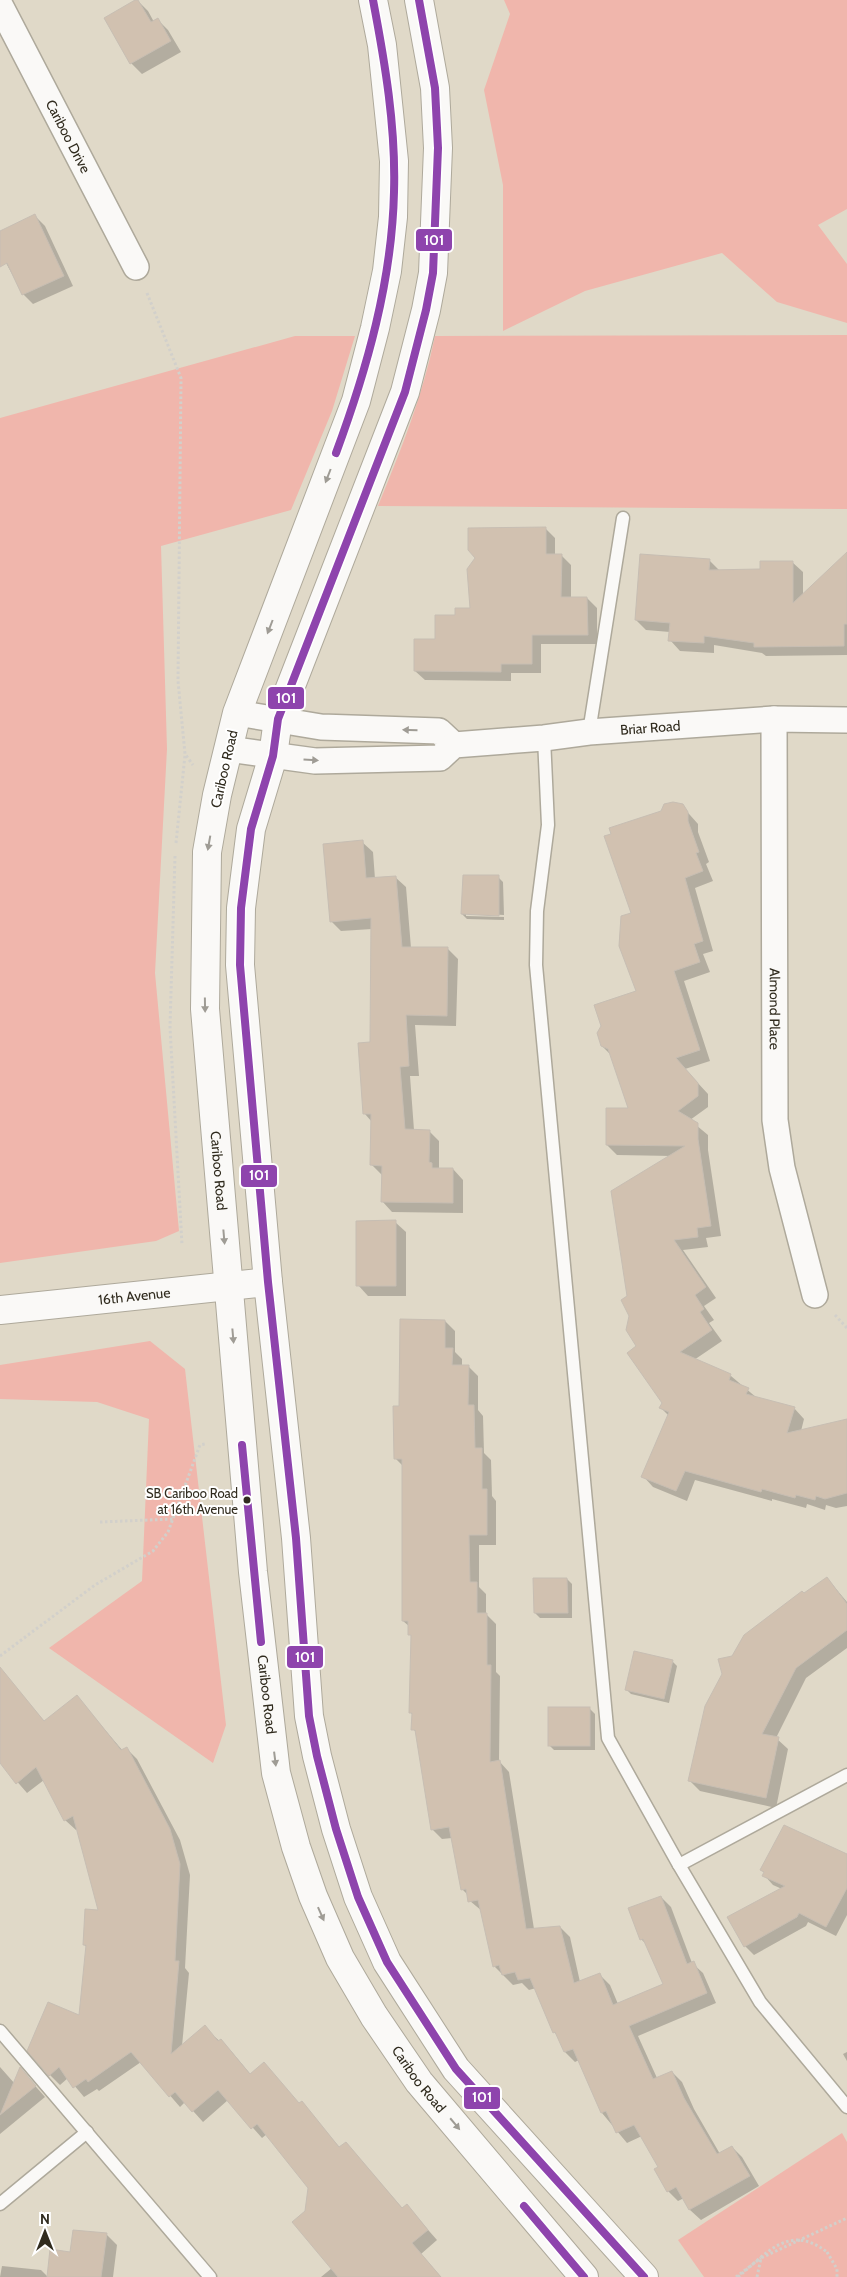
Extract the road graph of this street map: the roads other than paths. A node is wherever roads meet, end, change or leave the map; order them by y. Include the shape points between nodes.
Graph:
1 (373, 0) edge
2 (419, 0) edge
3 (0, 6) edge
4 (136, 267) road end
5 (623, 518) dead end
6 (237, 713) junction
7 (278, 719) junction
8 (774, 719) junction
9 (847, 720) edge
10 (589, 732) junction
11 (544, 738) junction
12 (454, 744) junction
13 (228, 749) junction
14 (272, 756) junction
15 (268, 1282) junction
16 (228, 1288) junction
17 (815, 1295) dead end
18 (0, 1310) edge
19 (847, 1775) edge
20 (679, 1865) junction
21 (0, 2032) edge
22 (847, 2107) edge
23 (87, 2132) junction
24 (0, 2204) edge
25 (210, 2277) edge
26 (584, 2277) edge
27 (644, 2277) edge

1 -> 6 street, Cariboo Road via 382,45 394,161 393,217 386,271 356,401
2 - 7 street via 435,88 438,148 433,274 426,310 405,392
3 - 4 street, Cariboo Drive
5 - 10 lane
6 - 7 street
6 - 13 street, Cariboo Road
12 -> 7 street via 439,732 321,727
7 - 14 street
8 - 9 street, Briar Road
8 - 10 street, Briar Road
8 - 17 street, Almond Place via 776,1120 782,1168
10 - 11 street, Briar Road
11 - 12 street, Briar Road
11 - 20 lane via 548,825 537,911 536,965 608,1738
14 -> 12 street via 314,761 440,758
13 - 14 street
13 -> 16 street, Cariboo Road via 207,852 205,1009
14 - 15 street via 251,829 241,917 240,965
15 - 16 street, 16th Avenue
15 - 27 street via 296,1538 309,1716 336,1829 358,1897 387,1962 456,2068
16 - 18 street, 16th Avenue
16 -> 26 street, Cariboo Road via 276,1773 313,1896 340,1958 419,2082
19 - 20 lane
20 - 22 lane via 760,2002
21 - 23 lane
23 - 24 lane
23 - 25 lane

